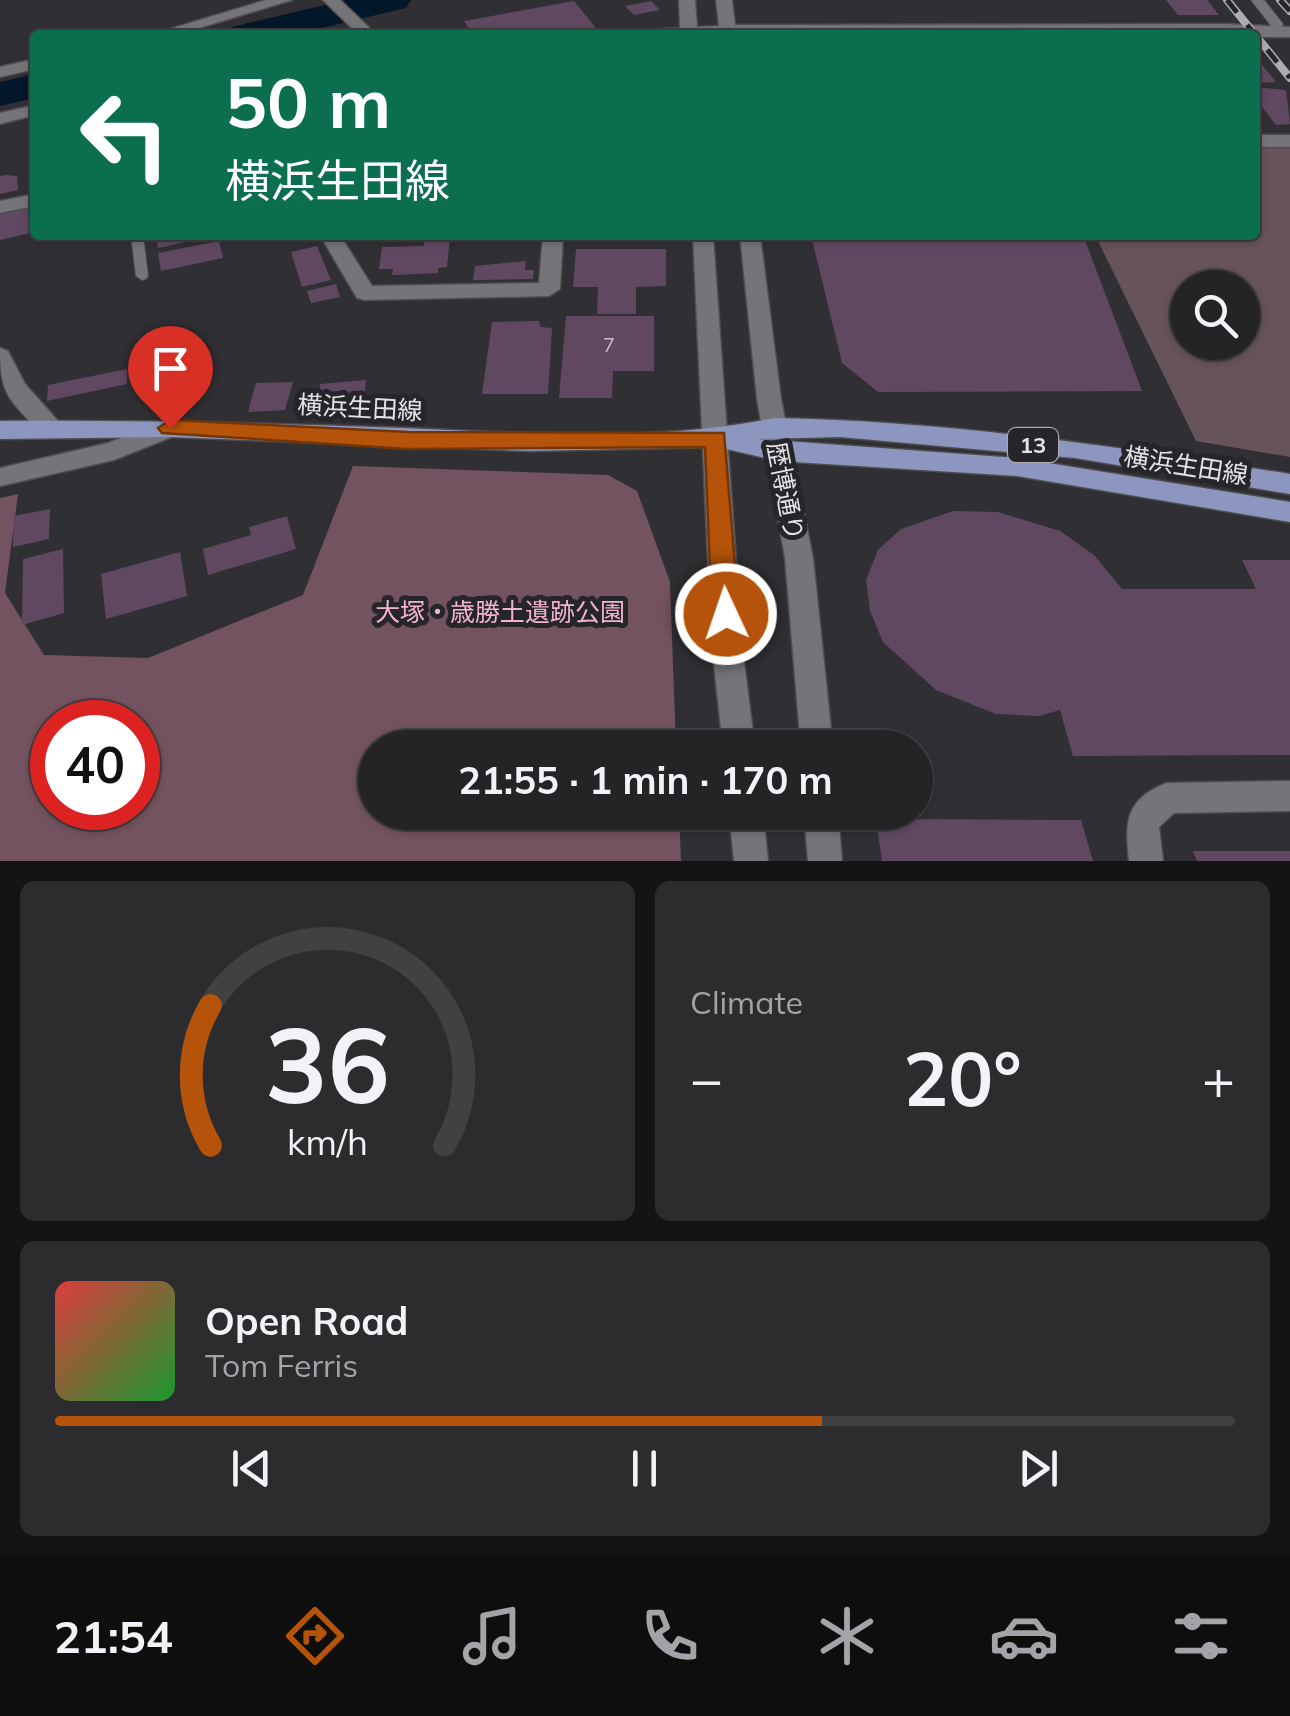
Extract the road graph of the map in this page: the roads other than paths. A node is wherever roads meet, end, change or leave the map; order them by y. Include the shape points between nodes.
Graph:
1 (209, 0) edge
2 (284, 0) edge
3 (331, 0) edge
4 (687, 0) edge
5 (724, 0) edge
6 (1257, 0) edge
7 (219, 20) junction
8 (1283, 28) edge
9 (178, 30) edge
10 (364, 30) edge
11 (689, 30) edge
12 (728, 30) edge
13 (1122, 30) edge
14 (30, 65) edge
15 (0, 72) edge
16 (30, 111) edge
17 (0, 119) edge
18 (1290, 140) edge
19 (1260, 141) edge
20 (30, 201) edge
21 (0, 207) edge
22 (138, 240) edge
23 (333, 240) edge
24 (553, 240) edge
25 (703, 240) edge
26 (751, 240) edge
27 (142, 276) dead end
28 (0, 358) edge
29 (50, 428) junction
30 (170, 428) junction
31 (0, 430) edge
32 (716, 439) junction
33 (776, 440) junction
34 (0, 477) edge
35 (1290, 484) edge
36 (1290, 512) edge
37 (736, 730) edge
38 (815, 730) edge
39 (1290, 796) edge
40 (748, 830) edge
41 (823, 830) edge
42 (751, 861) edge
43 (825, 861) edge
44 (1146, 861) edge

1 - 7 street
2 - 7 street
3 - 10 street
4 - 11 street
5 - 12 street
6 - 8 street
7 - 9 street
8 - 13 street
14 - 15 street
16 - 17 street
18 - 19 street
20 - 21 street
22 - 27 lane
23 - 24 street via 365,293 549,290
25 - 32 street
26 - 33 street, 歴博通り
28 - 29 street via 15,388
29 - 30 main road, 横浜生田線 / 13
29 - 31 main road, 横浜生田線 / 13
30 - 32 main road, 横浜生田線 / 13 via 408,440
30 - 34 street via 114,451
32 - 33 main road, 横浜生田線 / 13
32 - 37 street
33 - 35 main road, 横浜生田線 / 13 via 858,430 1075,449
33 - 36 main road, 横浜生田線 / 13 via 1016,466
33 - 38 street, 歴博通り via 788,484
39 - 44 street via 1166,798 1142,821
40 - 42 street
41 - 43 street

